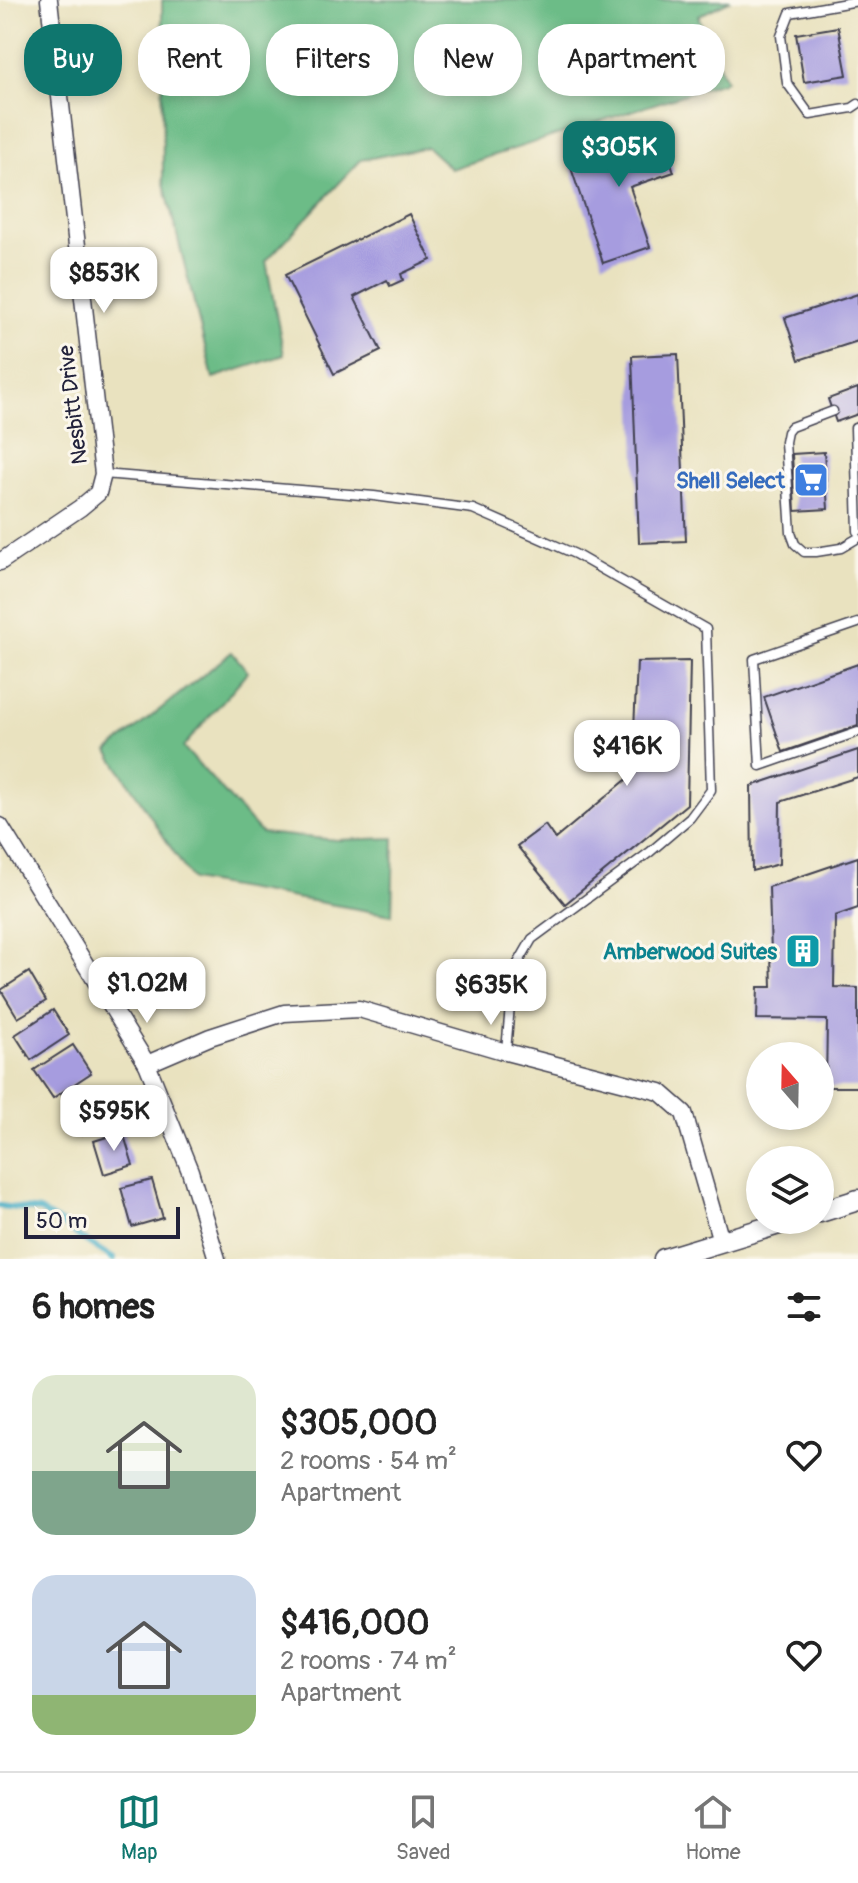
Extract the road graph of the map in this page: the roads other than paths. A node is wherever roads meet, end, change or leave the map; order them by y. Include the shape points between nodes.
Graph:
1 (49, 0) edge
2 (858, 1) edge
3 (858, 104) edge
4 (833, 411) dead end
5 (858, 427) edge
6 (103, 474) junction
7 (858, 531) edge
8 (858, 538) edge
9 (0, 562) edge
10 (858, 623) edge
11 (858, 732) edge
12 (0, 826) edge
13 (506, 1052) junction
14 (147, 1064) junction
15 (858, 1200) edge
16 (834, 1208) edge
17 (746, 1234) edge
18 (721, 1241) junction
19 (217, 1259) edge
20 (664, 1259) edge

1 - 6 street, Nesbitt Drive
2 - 3 lane via 790,13 781,36 787,83 810,115
4 - 8 lane via 787,432 791,533 804,552 841,548
5 - 7 lane
6 - 9 street, Nesbitt Drive via 98,493
6 - 13 lane via 473,509 575,554 706,629 711,790 690,818 650,852 532,939 513,972
10 - 11 lane via 754,659 760,766
12 - 14 street
13 - 14 street via 359,1009 284,1013
13 - 18 street via 660,1092 684,1113
14 - 19 street via 190,1171
15 - 16 street
17 - 18 street
18 - 20 street

